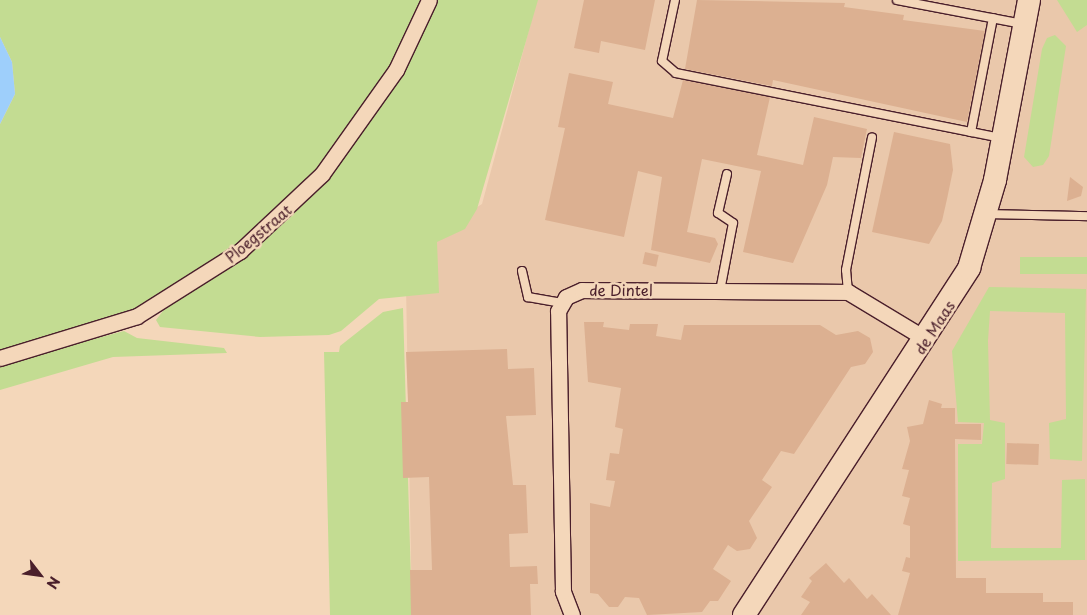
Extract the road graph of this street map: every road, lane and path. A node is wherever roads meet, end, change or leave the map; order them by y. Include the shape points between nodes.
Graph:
1 (428, 0) edge
2 (675, 0) edge
3 (897, 0) edge
4 (1030, 0) edge
5 (993, 18) junction
6 (1025, 24) junction
7 (971, 132) junction
8 (872, 138) dead end
9 (1003, 138) junction
10 (726, 174) dead end
11 (987, 214) junction
12 (1087, 216) edge
13 (522, 271) dead end
14 (720, 291) junction
15 (848, 292) junction
16 (563, 302) junction
17 (926, 339) junction
18 (0, 358) edge
19 (572, 615) edge
20 (744, 615) edge

1 - 18 street, Ploegstraat via 396,70 322,174 240,251 137,316
2 - 7 lane via 662,61 676,73
3 - 5 lane
4 - 6 street, de Maas
5 - 6 lane
5 - 7 lane
6 - 9 street, de Maas
7 - 9 lane
8 - 15 lane via 846,270
9 - 11 street, de Maas
10 - 14 lane via 718,213 733,223
11 - 12 lane
11 - 17 street, de Maas via 969,268
13 - 16 lane via 528,297
14 - 15 street, de Dintel
14 - 16 street, de Dintel via 582,290
15 - 17 street
16 - 19 street via 558,311 563,591
17 - 20 street, de Maas

